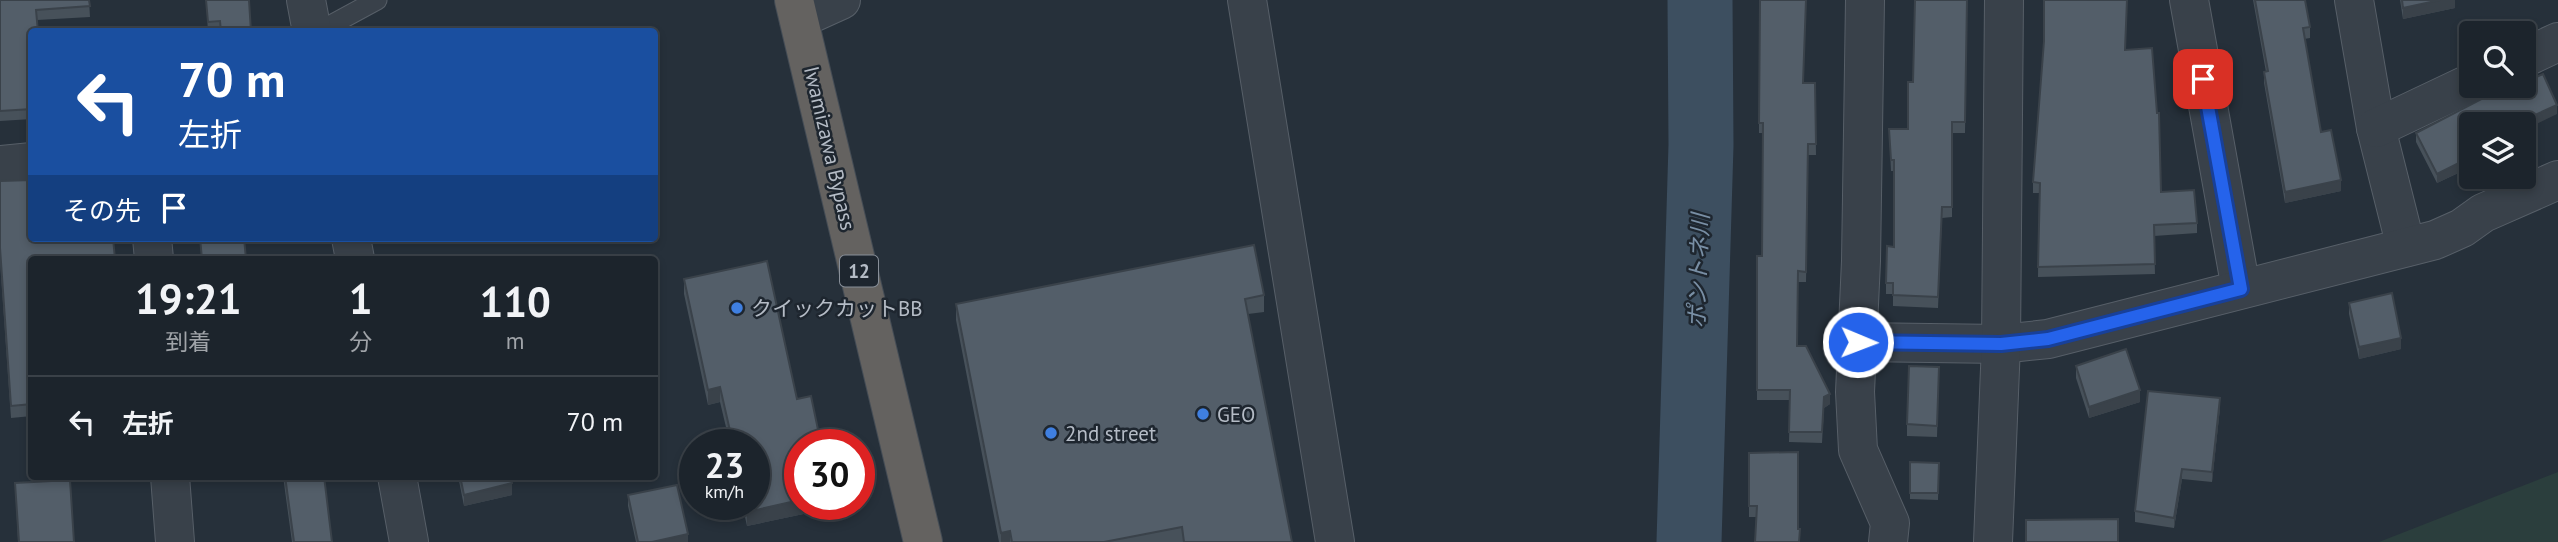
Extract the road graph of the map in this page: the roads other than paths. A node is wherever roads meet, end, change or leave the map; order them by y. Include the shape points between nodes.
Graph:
1 (306, 0) edge
2 (377, 0) edge
3 (841, 0) edge
4 (1247, 0) edge
5 (1865, 0) edge
6 (2004, 0) edge
7 (2189, 0) edge
8 (2354, 0) edge
9 (797, 9) edge
10 (311, 28) edge
11 (325, 28) edge
12 (2558, 42) edge
13 (2536, 52) edge
14 (2459, 89) edge
15 (2376, 128) junction
16 (28, 162) edge
17 (0, 165) edge
18 (2558, 180) edge
19 (2406, 247) junction
20 (2241, 289) junction
21 (1858, 342) junction
22 (2001, 344) junction
23 (170, 480) edge
24 (398, 480) edge
25 (175, 542) edge
26 (410, 542) edge
27 (923, 542) edge
28 (1335, 542) edge
29 (1888, 542) edge
30 (1993, 542) edge

1 - 10 street
2 - 11 lane
3 - 9 street
4 - 28 street
5 - 21 street
6 - 22 street
7 - 20 street
8 - 15 street
9 - 27 highway, Iwamizawa Bypass / 12
12 - 13 street
14 - 15 street
15 - 19 street
16 - 17 street
18 - 19 street via 2435,240
19 - 20 street
20 - 22 street via 2048,339
21 - 22 street
21 - 29 street via 1858,450 1890,523
22 - 30 street
23 - 25 street
24 - 26 street

